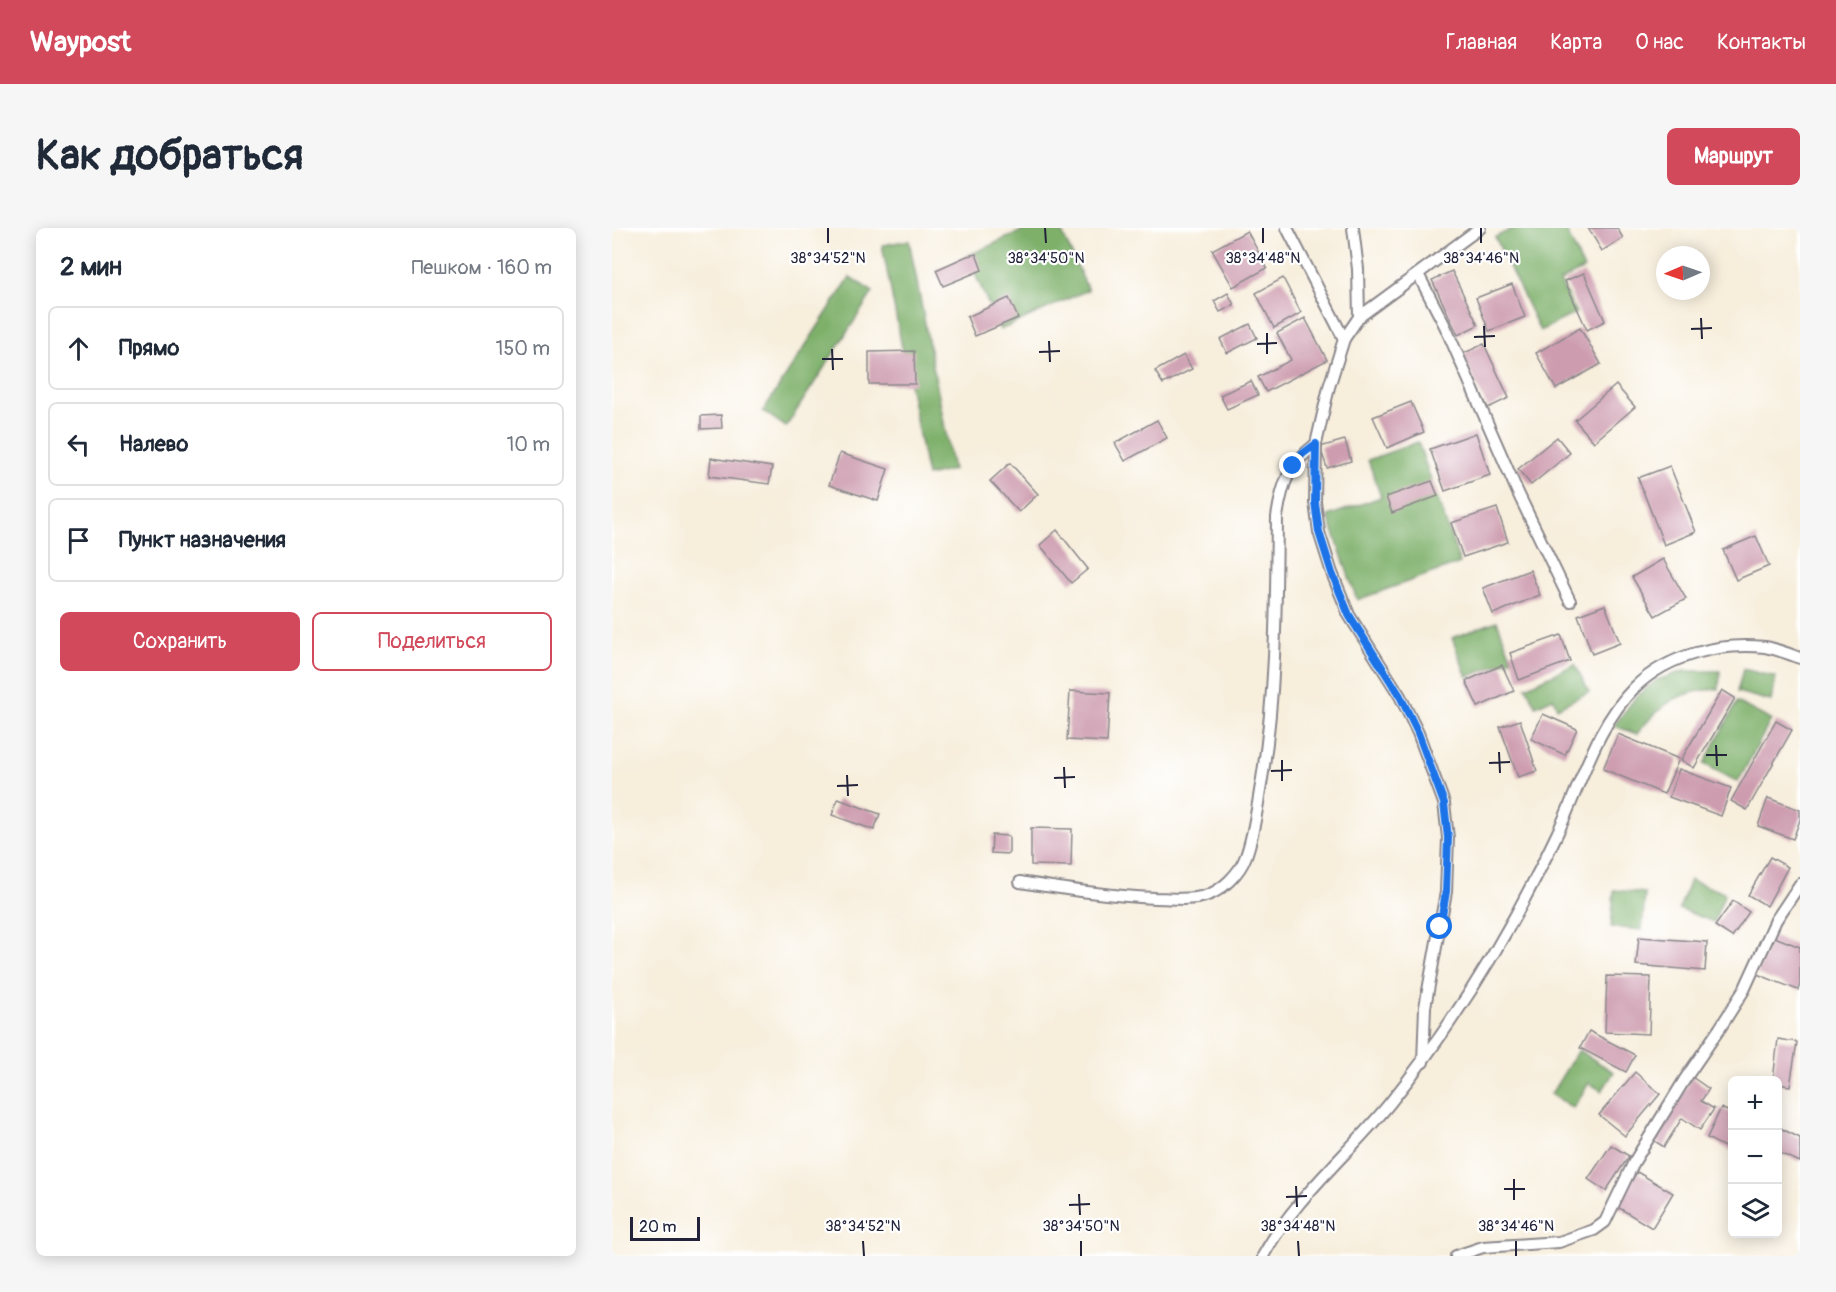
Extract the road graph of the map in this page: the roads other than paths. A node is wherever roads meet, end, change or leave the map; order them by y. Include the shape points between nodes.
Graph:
1 (1287, 228) edge
2 (1353, 228) edge
3 (1480, 228) edge
4 (1418, 274) junction
5 (1359, 317) junction
6 (1344, 339) junction
7 (1316, 444) junction
8 (1570, 601) dead end
9 (1800, 658) edge
10 (1020, 882) dead end
11 (1800, 884) edge
12 (1422, 1062) junction
13 (1263, 1256) edge
14 (1456, 1256) edge

1 - 6 lane
2 - 5 lane
3 - 4 lane
4 - 5 lane
4 - 8 lane
5 - 6 lane
6 - 7 lane
7 - 10 lane via 1293,466 1280,497 1268,745 1246,857 1238,870 1213,893 1178,899 1081,892
7 - 12 lane via 1317,522 1332,573 1349,615 1409,714 1444,803 1448,838 1446,892 1425,1007
9 - 12 lane via 1767,647 1717,648 1667,664 1636,686 1613,711 1559,831 1509,928
11 - 14 lane via 1776,920 1744,990 1640,1153 1605,1222 1559,1242 1483,1247
12 - 13 lane via 1388,1106 1311,1189

